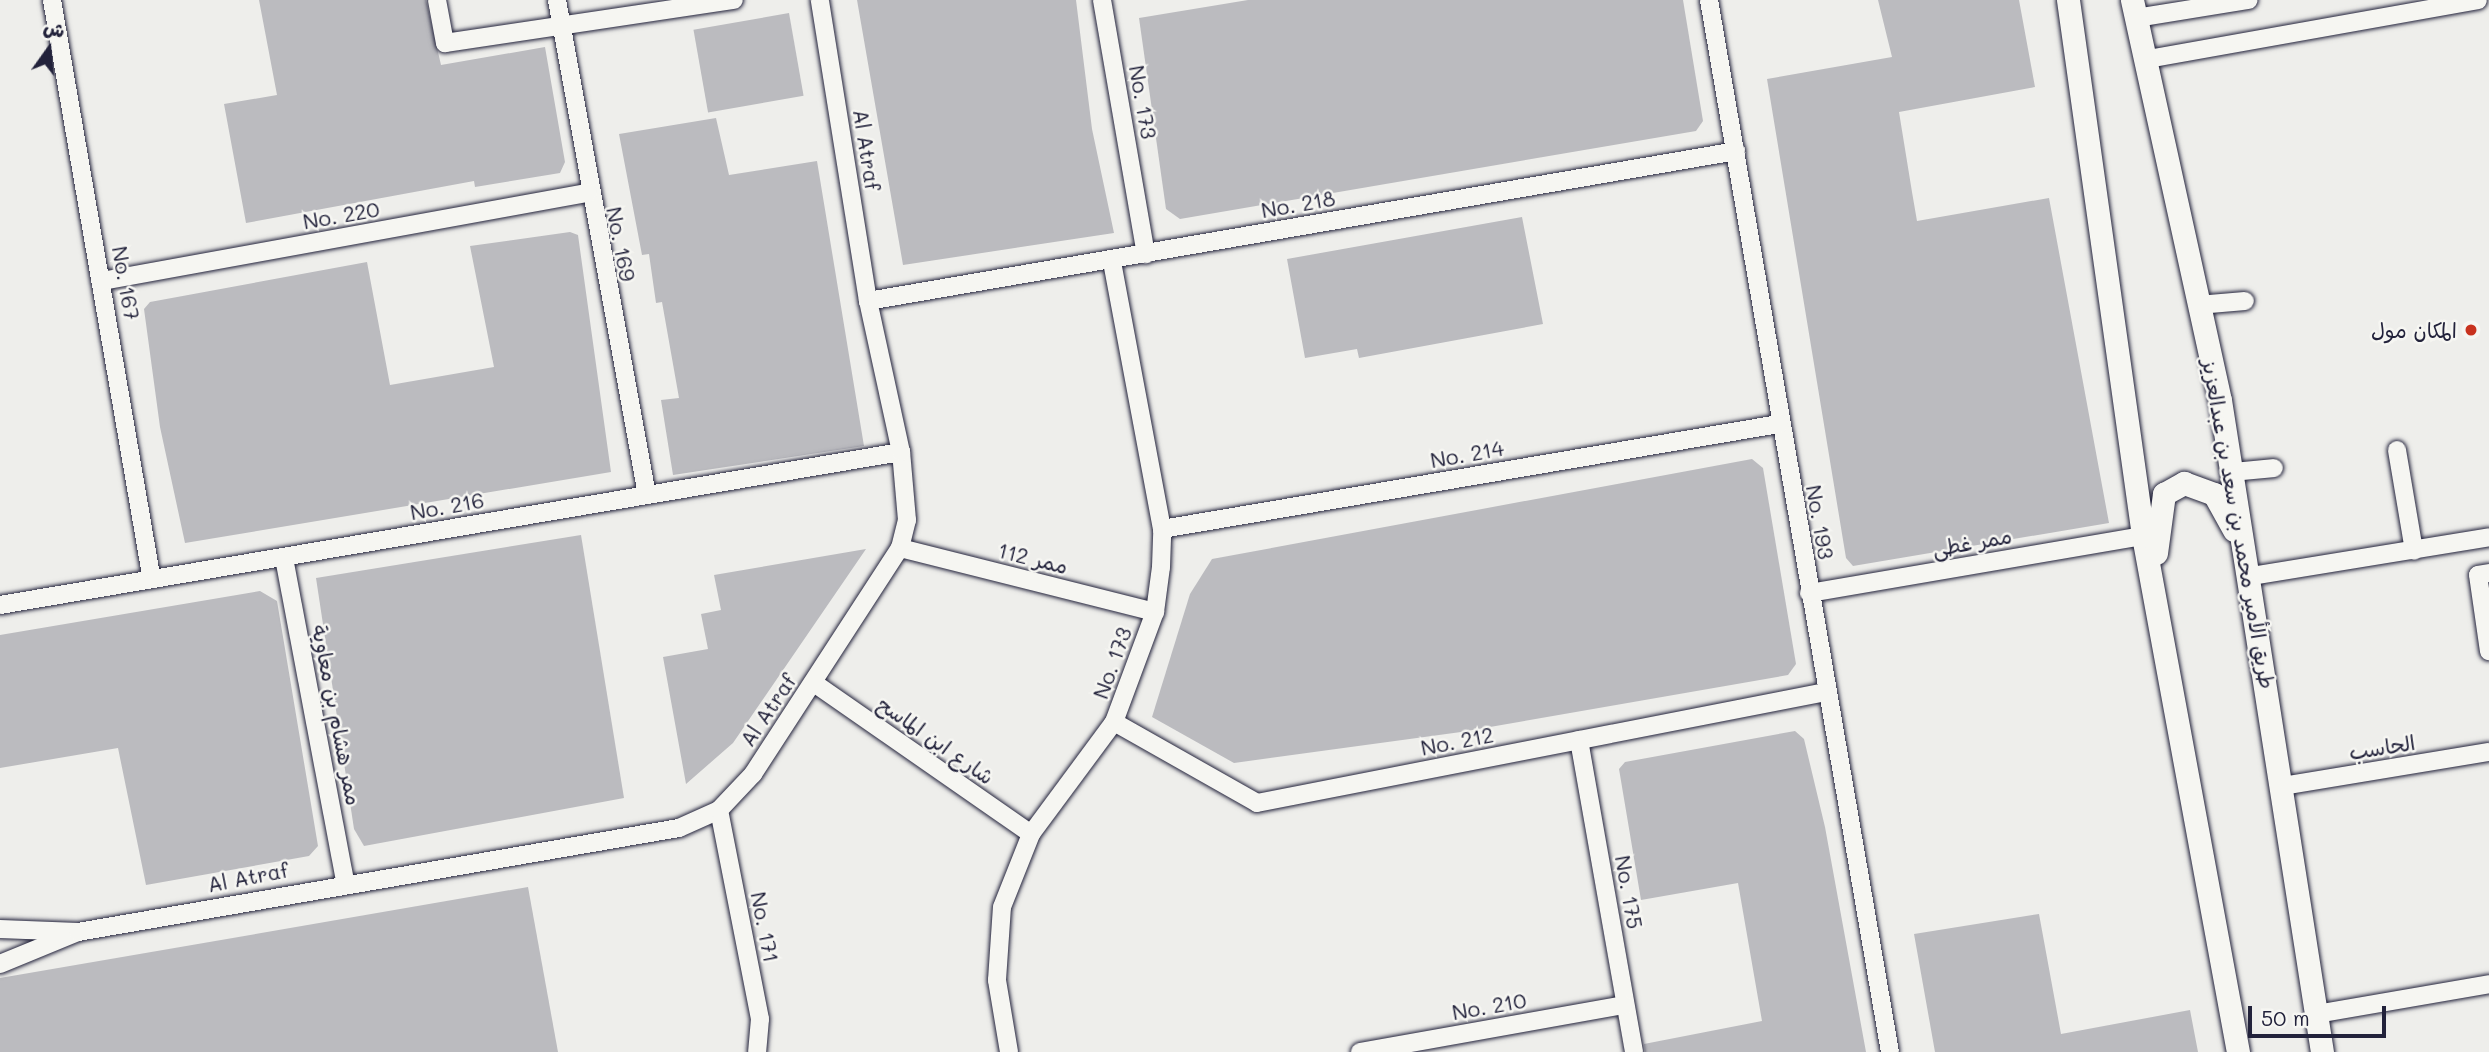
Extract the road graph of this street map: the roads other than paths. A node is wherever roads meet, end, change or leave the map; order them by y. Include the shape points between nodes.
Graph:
1 (51, 0) edge
2 (437, 0) edge
3 (557, 0) edge
4 (734, 0) edge
5 (820, 0) edge
6 (1102, 0) edge
7 (1709, 0) edge
8 (2068, 0) edge
9 (2249, 0) edge
10 (2478, 0) edge
11 (2134, 9) edge
12 (562, 24) junction
13 (2148, 59) junction
14 (1736, 151) junction
15 (588, 193) junction
16 (1146, 254) junction
17 (1112, 261) junction
18 (102, 281) junction
19 (868, 301) junction
20 (2245, 301) dead end
21 (2198, 305) junction
22 (1779, 424) junction
23 (2397, 450) dead end
24 (901, 452) junction
25 (2274, 468) dead end
26 (2232, 472) junction
27 (647, 495) junction
28 (1162, 530) junction
29 (2143, 536) junction
30 (2489, 537) edge
31 (900, 548) junction
32 (2414, 551) junction
33 (284, 558) junction
34 (2250, 569) junction
35 (2483, 574) edge
36 (151, 575) junction
37 (1810, 593) junction
38 (2156, 604) junction
39 (0, 605) edge
40 (1155, 612) junction
41 (2489, 651) edge
42 (814, 683) junction
43 (1826, 692) junction
44 (1114, 722) junction
45 (1579, 740) junction
46 (2489, 752) edge
47 (2283, 786) junction
48 (719, 810) junction
49 (1031, 834) junction
50 (345, 881) junction
51 (0, 929) edge
52 (78, 932) junction
53 (0, 964) edge
54 (2489, 984) edge
55 (1625, 1005) junction
56 (2316, 1014) junction
57 (757, 1052) edge
58 (1009, 1052) edge
59 (1360, 1052) edge
60 (1634, 1052) edge
61 (1890, 1052) edge
62 (2238, 1052) edge
63 (2322, 1052) edge

1 - 18 street, No. 167
2 - 12 street via 445,43
3 - 12 street, No. 169
4 - 12 street
5 - 19 street, Al Atraf
6 - 16 street, No. 173
7 - 14 street, No. 193
8 - 29 main road
9 - 11 street
10 - 13 street
11 - 13 main road, طريق الأمير محمد بن سعد بن عبدالعزيز
12 - 15 street, No. 169
13 - 21 main road, طريق الأمير محمد بن سعد بن عبدالعزيز
14 - 16 street, No. 218
14 - 22 street, No. 193
15 - 18 street, No. 220
15 - 27 street, No. 169
16 - 17 street, No. 218
17 - 19 street, No. 218
17 - 28 street, No. 173
18 - 36 street, No. 167
19 - 24 street, Al Atraf
20 - 21 street
21 - 26 main road, طريق الأمير محمد بن سعد بن عبدالعزيز
22 - 28 street, No. 214
22 - 37 street, No. 193
23 - 32 street
24 - 27 street, No. 216
24 - 31 street, Al Atraf via 907,520
25 - 26 street
26 - 34 main road, طريق الأمير محمد بن سعد بن عبدالعزيز
27 - 33 street, No. 216
28 - 40 street, No. 173
29 - 37 street, ممر غطى
29 - 38 main road
30 - 32 street
31 - 40 street, ممر 112
31 - 42 street, Al Atraf
32 - 34 street
33 - 36 street, No. 216
33 - 50 street, ممر هشام بن معاوية
34 - 38 main road via 2214,494 2198,483 2172,488 2157,527
34 - 47 main road, طريق الأمير محمد بن سعد بن عبدالعزيز
35 - 41 street
36 - 39 street, No. 216
37 - 43 street, No. 193
38 - 62 main road
40 - 44 street, No. 173
42 - 48 street, Al Atraf via 753,774
42 - 49 street, شارع ابن الماسح
43 - 45 street, No. 212
43 - 61 street, No. 193
44 - 45 street, No. 212 via 1257,803
44 - 49 street, No. 173
45 - 55 street, No. 175
46 - 47 street, الحاسب
47 - 56 main road, طريق الأمير محمد بن سعد بن عبدالعزيز
48 - 50 street, Al Atraf via 679,828
48 - 57 street, No. 171 via 760,1019
49 - 58 street, No. 173 via 1002,907 997,980
50 - 52 street, Al Atraf
51 - 52 street, Al Atraf
52 - 53 street, Al Atraf
54 - 56 street
55 - 59 street, No. 210
55 - 60 street, No. 175
56 - 63 main road, طريق الأمير محمد بن سعد بن عبدالعزيز

